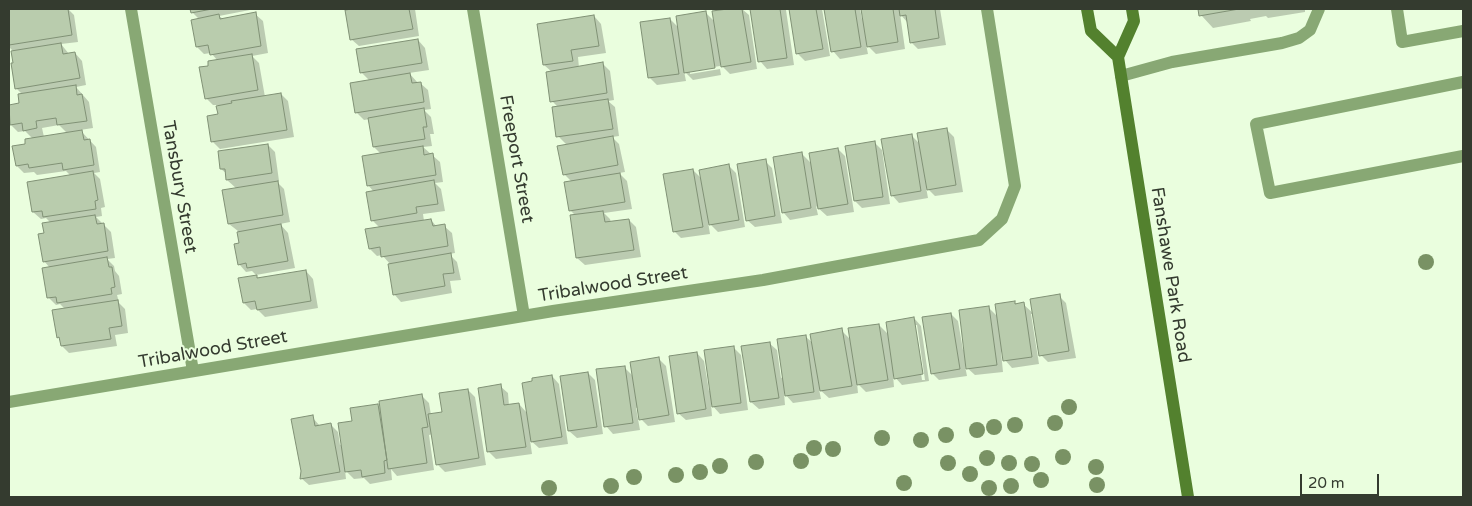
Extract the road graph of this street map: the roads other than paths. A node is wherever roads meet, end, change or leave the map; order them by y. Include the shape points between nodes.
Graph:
1 (131, 9) edge
2 (473, 9) edge
3 (987, 9) edge
4 (1087, 9) edge
5 (1132, 9) edge
6 (1319, 9) edge
7 (1397, 9) edge
8 (1463, 31) edge
9 (1118, 57) junction
10 (1121, 76) junction
11 (1463, 82) edge
12 (1463, 156) edge
13 (524, 316) junction
14 (193, 372) junction
15 (9, 402) edge
16 (1188, 497) edge

1 - 14 street, Tansbury Street
2 - 13 street, Freeport Street
3 - 13 street, Tribalwood Street via 1015,186 1002,219 979,240 763,280
4 - 9 main road via 1091,31
5 - 9 main road via 1134,21
6 - 10 street via 1310,30 1299,38 1172,62
7 - 8 street via 1402,42
9 - 10 main road, Fanshawe Park Road
10 - 16 main road, Fanshawe Park Road
11 - 12 street via 1256,124 1270,193
13 - 14 street, Tribalwood Street
14 - 15 street, Tribalwood Street

